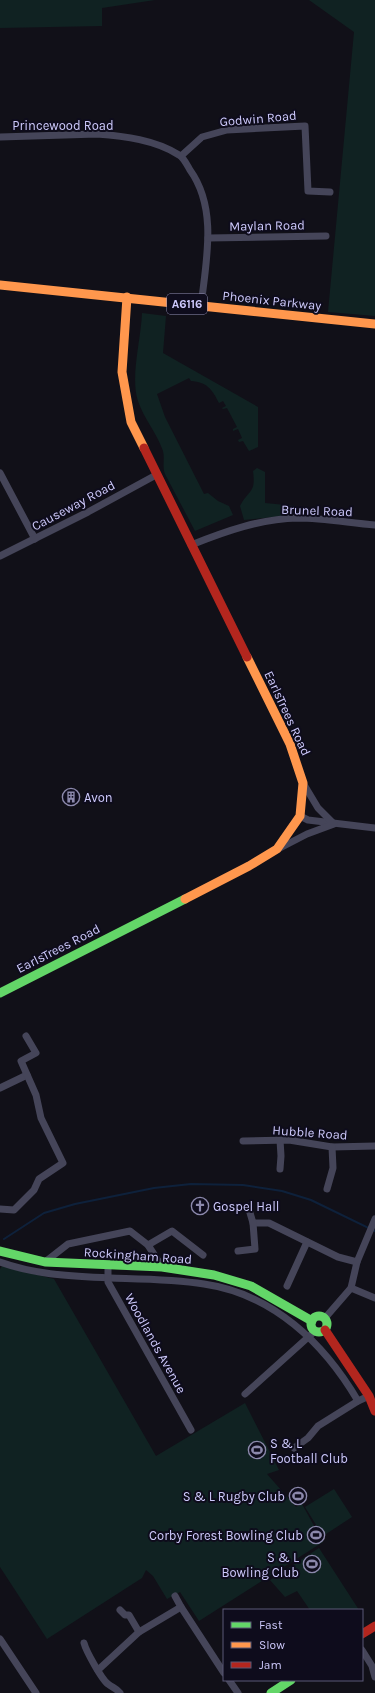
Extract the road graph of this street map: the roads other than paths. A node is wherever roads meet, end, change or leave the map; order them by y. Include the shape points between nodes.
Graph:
1 (0, 137) edge
2 (181, 156) junction
3 (330, 192) dead end
4 (326, 236) dead end
5 (208, 238) junction
6 (0, 285) edge
7 (127, 297) junction
8 (201, 306) junction
9 (375, 324) edge
10 (0, 473) edge
11 (156, 475) junction
12 (375, 525) edge
13 (35, 539) junction
14 (191, 546) junction
15 (0, 556) edge
16 (303, 783) junction
17 (300, 816) junction
18 (334, 824) junction
19 (375, 828) edge
20 (278, 849) junction
21 (0, 993) edge
22 (26, 1036) dead end
23 (27, 1075) junction
24 (0, 1088) edge
25 (280, 1140) junction
26 (243, 1141) dead end
27 (375, 1146) edge
28 (332, 1148) junction
29 (280, 1169) dead end
30 (327, 1188) dead end
31 (248, 1206) dead end
32 (0, 1209) edge
33 (374, 1222) edge
34 (252, 1223) junction
35 (307, 1242) junction
36 (148, 1245) junction
37 (0, 1251) edge
38 (238, 1251) dead end
39 (203, 1255) dead end
40 (0, 1262) edge
41 (45, 1262) junction
42 (357, 1262) junction
43 (108, 1265) junction
44 (162, 1267) junction
45 (107, 1278) junction
46 (287, 1286) dead end
47 (351, 1288) junction
48 (260, 1291) junction
49 (375, 1298) edge
50 (256, 1300) junction
51 (325, 1318) junction
52 (312, 1321) junction
53 (325, 1330) junction
54 (312, 1334) junction
55 (246, 1394) dead end
56 (369, 1396) junction
57 (358, 1401) junction
58 (375, 1411) edge
59 (191, 1430) dead end
60 (294, 1448) dead end
61 (175, 1596) dead end
62 (180, 1607) junction
63 (120, 1610) dead end
64 (375, 1626) edge
65 (139, 1632) junction
66 (363, 1633) edge
67 (0, 1639) edge
68 (84, 1643) dead end
69 (363, 1652) edge
70 (221, 1662) edge
71 (98, 1670) junction
72 (375, 1677) edge
73 (230, 1681) edge
74 (289, 1681) edge
75 (36, 1693) edge
76 (120, 1693) edge
77 (238, 1693) edge
78 (271, 1693) edge

1 - 2 street, Princewood Road via 112,135 157,145
2 - 3 street, Godwin Road via 202,137 227,130 305,126 308,191
2 - 5 street via 200,186 206,205
4 - 5 street, Maylan Road
5 - 8 street
6 - 7 street, Phoenix Parkway / A6116
7 - 8 street, Phoenix Parkway / A6116
7 - 11 street, EarlsTrees Road via 122,372 131,422
8 - 9 street, Phoenix Parkway / A6116
10 - 13 street
11 - 13 street, Causeway Road
11 - 14 street, EarlsTrees Road
12 - 14 street, Brunel Road via 299,518 270,520 232,529
13 - 15 street, Causeway Road
14 - 16 street, EarlsTrees Road via 290,744
16 - 17 street, EarlsTrees Road
16 - 18 street via 318,808
17 - 18 street via 308,820
17 - 20 street, EarlsTrees Road
18 - 19 street
18 - 20 street
20 - 21 street, EarlsTrees Road
22 - 23 street via 36,1053 21,1061
23 - 24 street
23 - 32 street via 36,1095 40,1118 63,1163 39,1179 34,1190 14,1210
25 - 26 street, Hubble Road
25 - 28 street, Hubble Road
25 - 29 street
27 - 28 street, Hubble Road
28 - 30 street via 333,1168
31 - 34 street
33 - 42 street
34 - 35 street via 269,1222
34 - 38 street via 255,1249
35 - 42 street via 338,1257
35 - 46 street
36 - 39 street via 172,1232
36 - 41 street via 130,1231 68,1244
36 - 44 street
37 - 41 street, Rockingham Road
40 - 45 street via 46,1274
41 - 43 street, Rockingham Road
42 - 47 street
43 - 44 street, Rockingham Road
43 - 45 street
44 - 48 street, Rockingham Road via 214,1275
45 - 50 street via 206,1284
45 - 59 street, Woodlands Avenue
47 - 49 street
47 - 51 street
48 - 50 street
48 - 52 street, Rockingham Road
50 - 54 street
51 - 52 street via 318,1316
51 - 53 street via 328,1323
52 - 54 street
53 - 54 street
53 - 56 street
54 - 55 street
54 - 57 street
56 - 57 street
56 - 58 street
57 - 60 street via 314,1429 308,1438
61 - 62 street
62 - 65 street
62 - 70 street
63 - 65 street via 125,1615 132,1613
64 - 66 street
65 - 71 street
67 - 75 street
68 - 71 street via 84,1652
69 - 72 street
71 - 76 street via 107,1684
73 - 77 street
74 - 78 street

